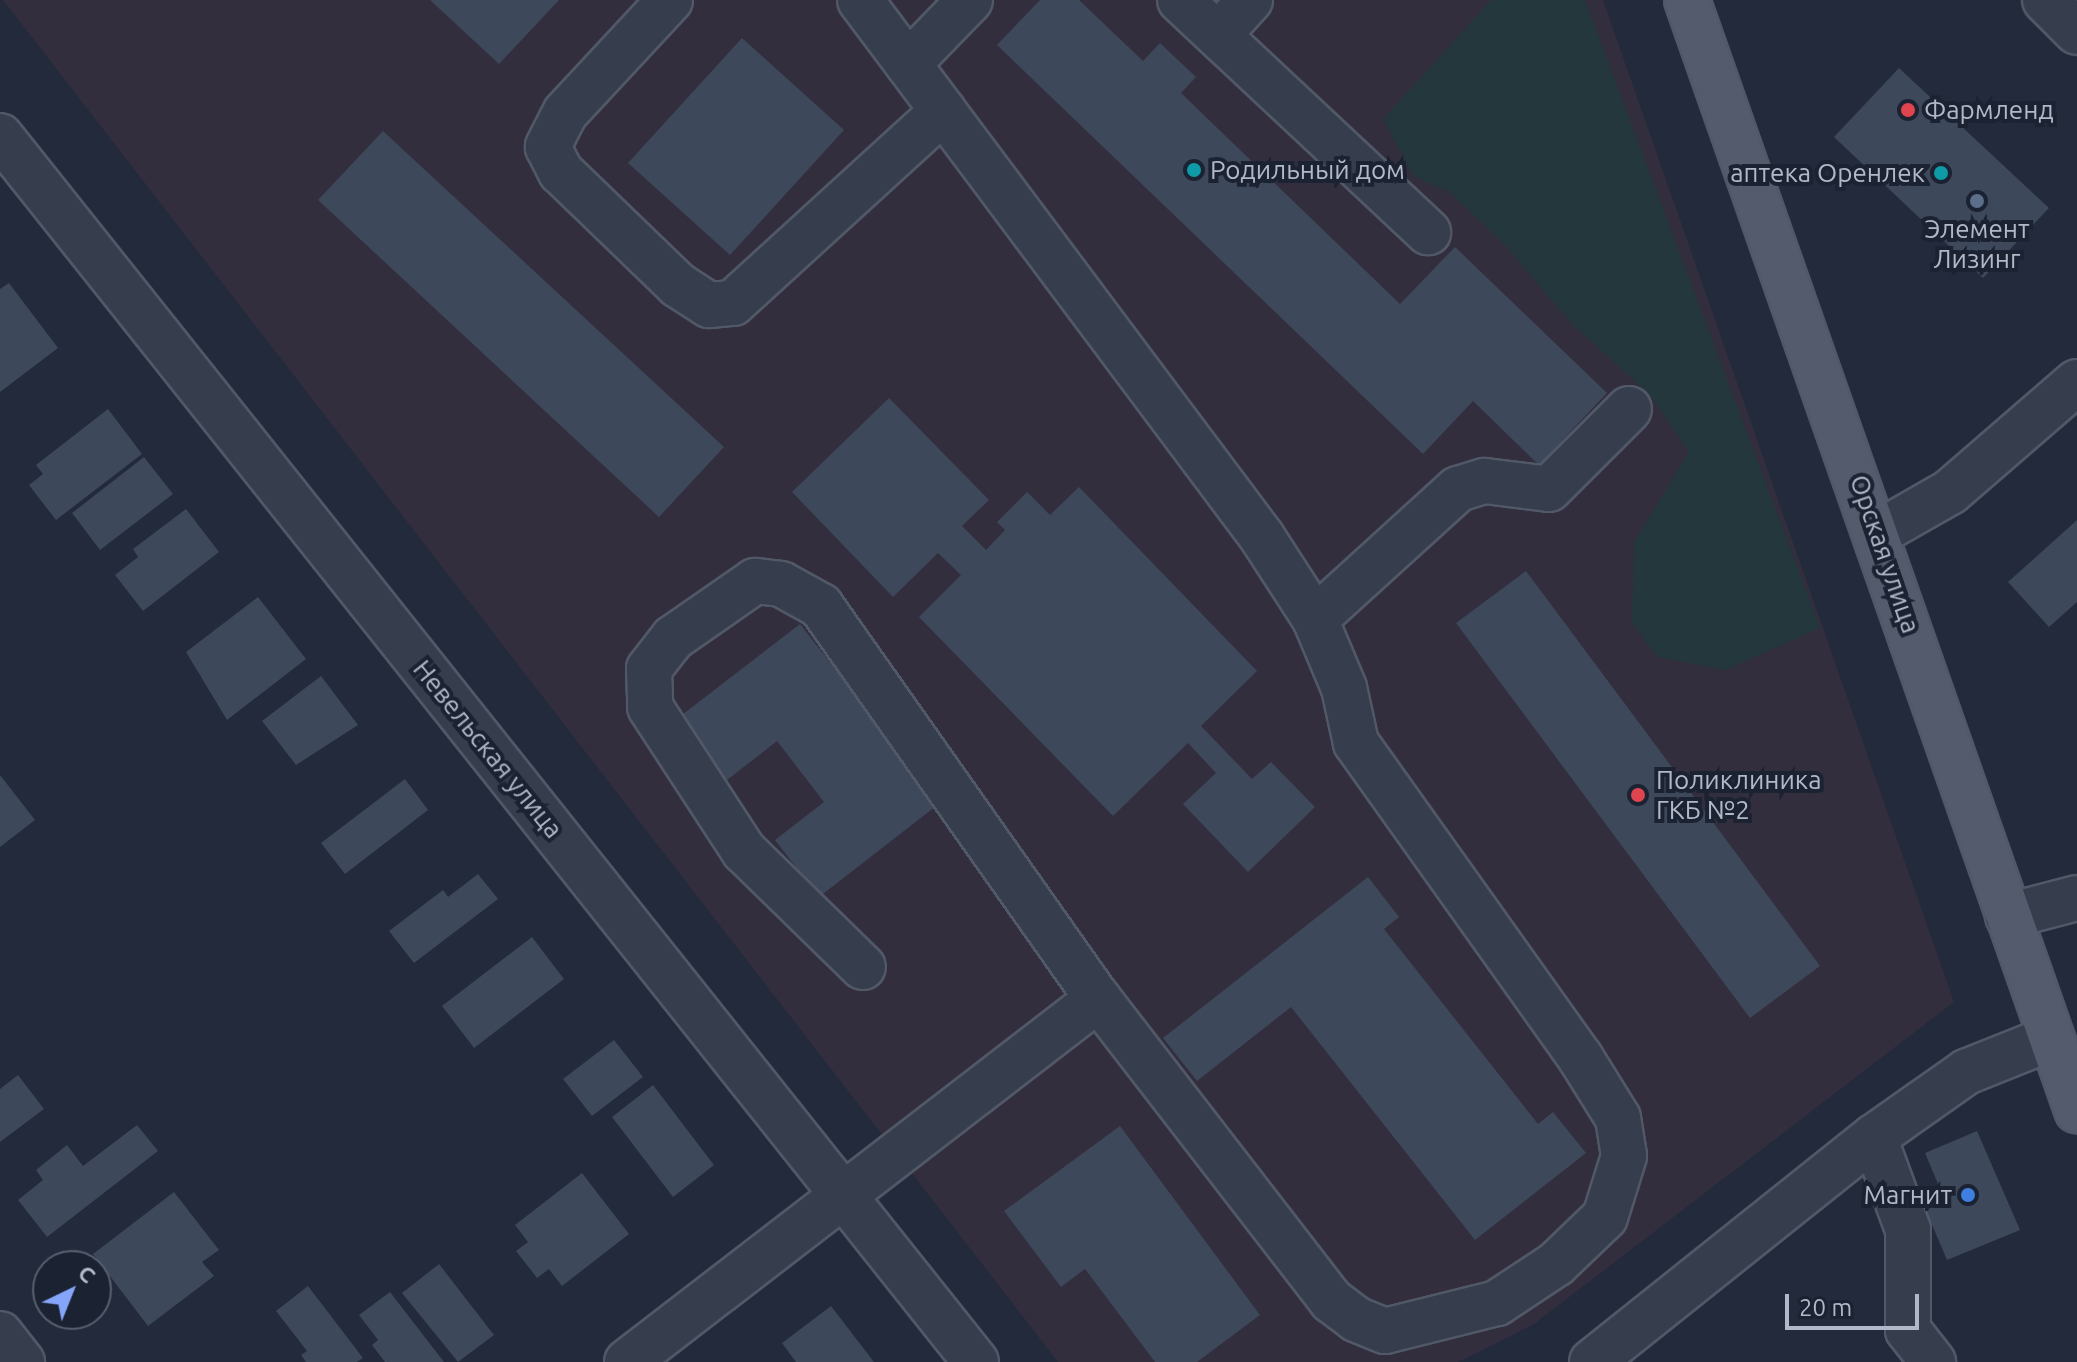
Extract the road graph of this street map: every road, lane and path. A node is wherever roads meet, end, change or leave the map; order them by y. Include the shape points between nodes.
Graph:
1 (670, 0) edge
2 (860, 0) edge
3 (970, 0) edge
4 (1180, 0) edge
5 (1250, 0) edge
6 (1687, 0) edge
7 (2045, 0) edge
8 (2077, 32) edge
9 (1219, 34) junction
10 (908, 64) junction
11 (943, 111) junction
12 (0, 136) edge
13 (1428, 232) dead end
14 (2077, 382) edge
15 (1629, 409) dead end
16 (1878, 533) junction
17 (1315, 619) junction
18 (2077, 898) edge
19 (2008, 916) junction
20 (863, 967) dead end
21 (1098, 999) junction
22 (2051, 1038) junction
23 (2077, 1110) edge
24 (1874, 1137) junction
25 (846, 1199) junction
26 (0, 1334) edge
27 (22, 1362) edge
28 (627, 1362) edge
29 (976, 1362) edge
30 (1592, 1362) edge
31 (1933, 1362) edge

1 - 11 street via 565,113 548,147 561,172 678,285 709,305 733,303
2 - 10 street
3 - 10 street
4 - 9 street
5 - 9 street
6 - 16 main road, Орская улица
7 - 8 street
9 - 13 street
10 - 11 street
11 - 17 street
12 - 25 street, Невельская улица
14 - 16 street via 1950,492
15 - 17 street via 1549,489 1485,481 1458,489
16 - 19 main road, Орская улица
17 - 21 street via 1344,688 1356,743 1618,1118 1624,1156 1605,1217 1556,1264 1497,1303 1385,1331 1331,1300
18 - 19 street
19 - 22 main road, Орская улица
20 - 21 street via 744,851 650,707 649,669 673,638 755,581 781,584 821,606
21 - 25 street
22 - 23 main road, Орская улица
22 - 24 street via 1966,1072
24 - 30 street
24 - 31 street via 1908,1230 1908,1330
25 - 28 street
25 - 29 street, Невельская улица
26 - 27 street

